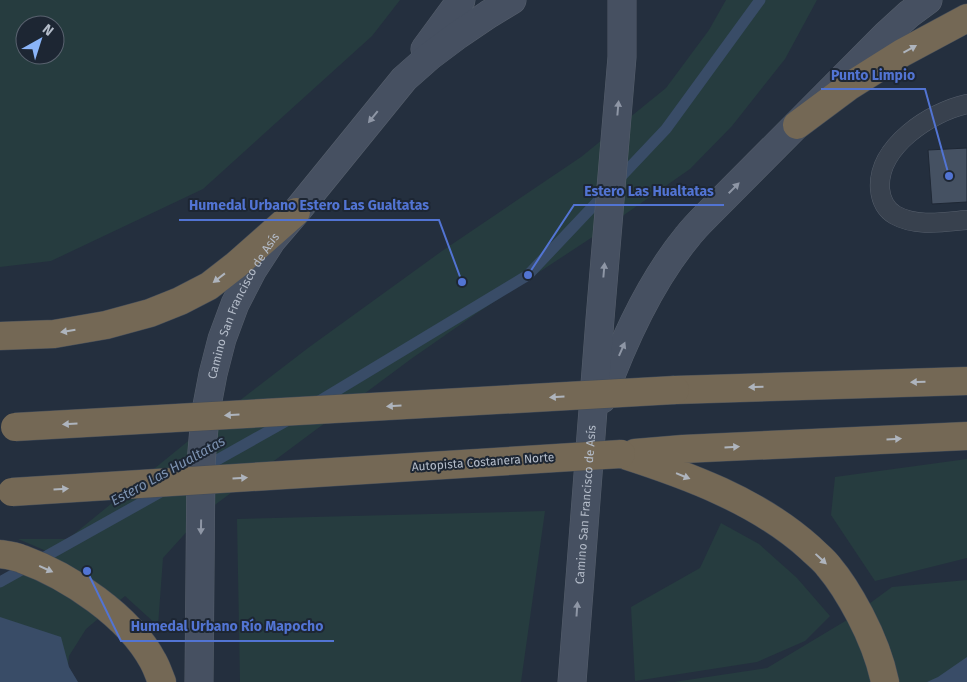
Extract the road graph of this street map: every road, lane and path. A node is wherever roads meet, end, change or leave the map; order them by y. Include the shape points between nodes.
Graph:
1 (461, 0) edge
2 (512, 0) edge
3 (622, 0) edge
4 (928, 0) edge
5 (967, 18) edge
6 (404, 79) junction
7 (967, 104) edge
8 (797, 125) junction
9 (296, 212) junction
10 (967, 220) edge
11 (0, 336) edge
12 (967, 380) edge
13 (7, 427) edge
14 (592, 427) junction
15 (967, 436) edge
16 (621, 454) junction
17 (6, 493) edge
18 (0, 554) edge
19 (573, 670) edge
20 (162, 682) edge
21 (199, 682) edge
22 (885, 682) edge

1 - 6 main road
2 - 6 main road, Camino San Francisco de Asís via 458,35
14 -> 3 main road, Camino San Francisco de Asís via 622,57
4 - 8 main road via 886,35
8 -> 5 highway via 848,87
6 -> 9 main road, Camino San Francisco de Asís
7 - 10 lane via 938,114 909,133 887,158 880,179 882,202 902,218 920,222
14 -> 8 main road via 635,321 669,261 687,236
9 -> 11 highway via 209,286 150,314 106,326 54,334
9 -> 21 main road, Camino San Francisco de Asís, bridge via 252,271 235,304 212,374 202,463
12 -> 13 highway, bridge via 675,390
19 -> 14 main road, Camino San Francisco de Asís
16 -> 15 highway, Autopista Costanera Norte
17 -> 16 highway, Autopista Costanera Norte, bridge
16 -> 22 highway via 734,497 794,534 828,566 849,594 867,628
18 -> 20 highway via 22,558 56,574 113,612 153,660

